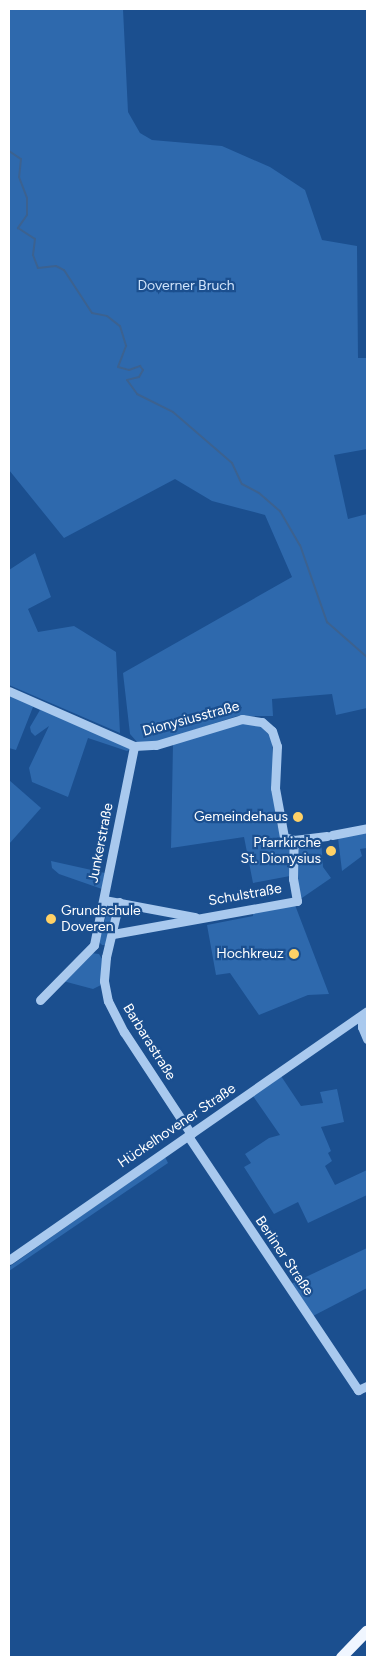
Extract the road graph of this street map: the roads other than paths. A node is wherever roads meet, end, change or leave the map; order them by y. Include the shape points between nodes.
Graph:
1 (9, 692) edge
2 (134, 746) junction
3 (367, 828) edge
4 (294, 840) junction
5 (104, 900) junction
6 (119, 902) junction
7 (197, 917) junction
8 (113, 934) junction
9 (94, 945) junction
10 (106, 957) junction
11 (40, 1000) dead end
12 (365, 1014) edge
13 (367, 1039) edge
14 (189, 1135) junction
15 (9, 1260) edge
16 (367, 1386) edge
17 (367, 1630) edge
18 (341, 1657) edge

1 - 2 street, Dionysiusstraße
2 - 4 street, Dionysiusstraße via 156,746 242,719 262,722 272,731 277,746 276,788 284,837
2 - 5 street, Junkerstraße
3 - 4 street
4 - 7 street, Schulstraße via 292,879 297,900
5 - 6 street, Schulstraße
5 - 9 street, Junkerstraße
6 - 7 street, Schulstraße
6 - 8 street, Barbarastraße
7 - 8 street, Schulstraße
8 - 10 street, Barbarastraße
9 - 10 street
9 - 11 street
10 - 14 street, Barbarastraße via 104,981 108,1001
12 - 13 street via 362,1027
12 - 14 street, Hückelhovener Straße via 346,1024
14 - 15 street, Hückelhovener Straße
14 - 16 street, Berliner Straße via 358,1390
17 - 18 main road

